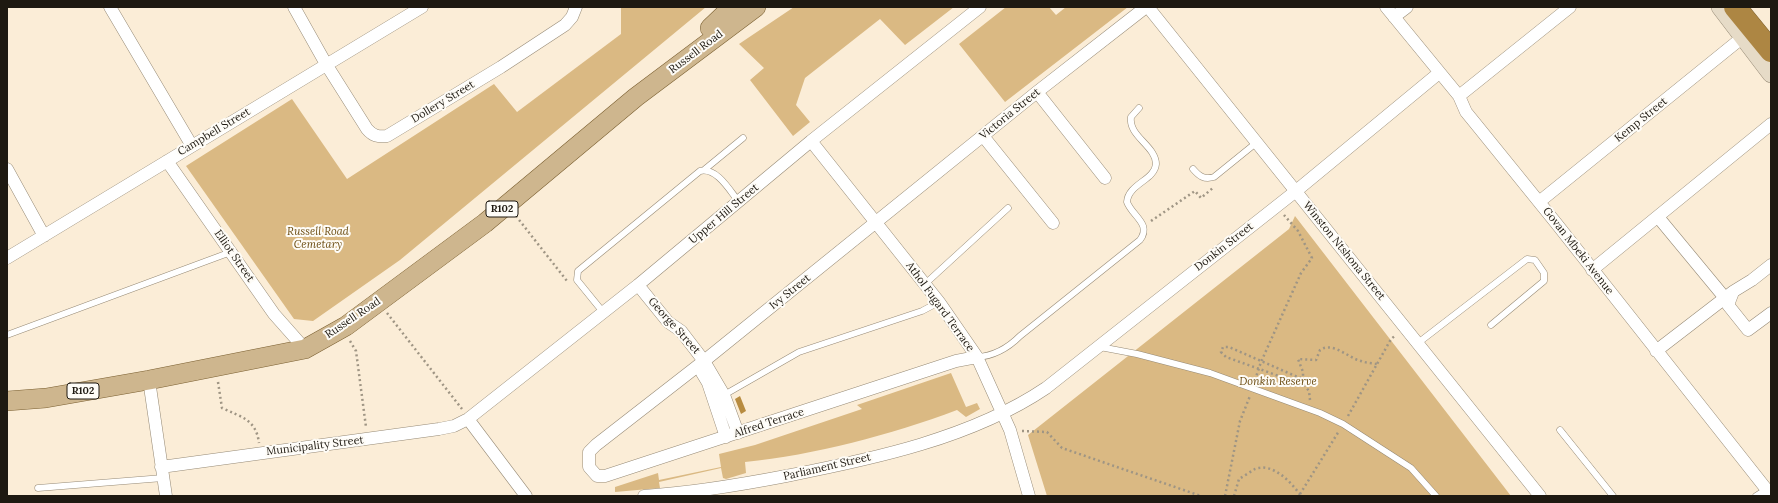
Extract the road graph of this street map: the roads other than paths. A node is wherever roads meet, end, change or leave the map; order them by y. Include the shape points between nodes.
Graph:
1 (294, 7) edge
2 (422, 7) edge
3 (576, 7) edge
4 (732, 7) edge
5 (756, 7) edge
6 (980, 7) edge
7 (1147, 7) edge
8 (1386, 7) edge
9 (1407, 7) edge
10 (1570, 7) edge
11 (1720, 7) edge
12 (1735, 7) edge
13 (1743, 7) edge
14 (115, 9) edge
15 (1555, 12) edge
16 (1394, 17) junction
17 (1743, 38) junction
18 (1771, 40) edge
19 (1771, 51) edge
20 (326, 64) junction
21 (1439, 73) junction
22 (1771, 74) edge
23 (1037, 92) junction
24 (1459, 96) junction
25 (636, 97) junction
26 (1139, 108) dead end
27 (1771, 124) edge
28 (983, 136) junction
29 (743, 138) dead end
30 (811, 141) junction
31 (1256, 143) junction
32 (192, 146) junction
33 (167, 161) junction
34 (7, 169) edge
35 (1193, 169) dead end
36 (704, 170) junction
37 (1105, 178) dead end
38 (1296, 191) junction
39 (739, 202) junction
40 (1539, 202) junction
41 (1008, 208) dead end
42 (1658, 217) junction
43 (875, 223) junction
44 (1054, 223) dead end
45 (44, 236) junction
46 (231, 252) junction
47 (7, 258) edge
48 (1771, 265) edge
49 (1592, 270) junction
50 (925, 284) junction
51 (638, 285) junction
52 (1729, 294) junction
53 (939, 302) junction
54 (603, 312) junction
55 (1771, 313) edge
56 (1491, 325) dead end
57 (7, 335) edge
58 (1418, 343) junction
59 (1099, 346) junction
60 (305, 349) junction
61 (1656, 351) junction
62 (977, 357) junction
63 (701, 363) junction
64 (149, 380) junction
65 (724, 395) junction
66 (7, 401) edge
67 (1004, 414) junction
68 (468, 419) junction
69 (1560, 430) dead end
70 (738, 433) junction
71 (726, 437) junction
72 (596, 445) joint
73 (162, 472) junction
74 (38, 488) dead end
75 (1769, 492) edge
76 (166, 496) edge
77 (526, 496) edge
78 (644, 496) edge
79 (1029, 496) edge
80 (1436, 496) edge
81 (1540, 496) edge
82 (1613, 496) edge
83 (1756, 496) edge

1 - 20 street, Dollery Street
2 - 20 street, Campbell Street
3 - 20 street, Dollery Street via 565,25 387,136 373,135 367,129
4 - 25 main road, Russell Road
5 - 25 main road, Russell Road
6 - 30 street, Upper Hill Street
7 - 23 street, Victoria Street
7 - 31 street, Winston Ntshona Street
8 - 16 street, Govan Mbeki Avenue
9 - 16 street
10 - 15 street
11 - 17 street
12 - 19 highway
13 - 18 street
14 - 32 street
15 - 24 street
16 - 21 street, Govan Mbeki Avenue
17 - 22 street
17 - 40 street, Kemp Street
20 - 32 street, Campbell Street
21 - 24 street, Govan Mbeki Avenue
21 - 38 street, Donkin Street
23 - 28 street, Victoria Street
23 - 37 street
24 - 40 street, Govan Mbeki Avenue via 1474,124
25 - 60 main road, Russell Road / R102 via 507,205 342,328
26 - 62 lane via 1131,117 1132,127 1152,154 1156,166 1154,171 1130,191 1127,202 1145,228 1140,240 1010,346 990,356
27 - 42 street
28 - 43 street, Victoria Street
28 - 44 street
29 - 36 lane
30 - 39 street, Upper Hill Street
30 - 43 street, Athol Fugard Terrace
31 - 35 lane via 1214,176 1205,178
31 - 38 street, Winston Ntshona Street
32 - 33 street, Campbell Street
33 - 45 street, Campbell Street
33 - 46 street, Elliot Street
34 - 45 street
36 - 39 lane via 714,173
36 - 54 lane via 578,271 577,280
38 - 58 street, Winston Ntshona Street
38 - 59 street, Donkin Street
39 - 51 street, Upper Hill Street
40 - 49 street, Govan Mbeki Avenue
41 - 50 lane
42 - 49 street
42 - 52 street
43 - 50 street, Athol Fugard Terrace
43 - 63 street, Ivy Street
45 - 47 street, Campbell Street
46 - 57 lane
46 - 60 street, Elliot Street via 274,314
48 - 52 street
49 - 61 street, Govan Mbeki Avenue
50 - 53 street, Athol Fugard Terrace
51 - 54 street, Upper Hill Street
51 - 63 street, George Street via 668,322 680,331
52 - 55 street via 1728,305 1748,330
52 - 61 street
53 - 62 street, Athol Fugard Terrace
53 - 65 lane via 922,311 799,352
54 - 68 street, Upper Hill Street
56 - 58 lane via 1544,281 1544,274 1535,260 1527,259
58 - 81 street, Winston Ntshona Street
59 - 67 street, Donkin Street via 1046,388
59 - 80 lane via 1210,374 1308,408 1343,424 1411,468
60 - 64 main road, Russell Road / R102
61 - 75 street, Govan Mbeki Avenue
62 - 67 street, Athol Fugard Terrace
62 - 70 street, Alfred Terrace via 956,361
63 - 65 street, George Street
63 - 71 street, George Street
63 - 72 street, Ivy Street
64 - 66 main road, Russell Road / R102 via 46,398
64 - 73 street
65 - 70 street, George Street
67 - 78 street, Parliament Street via 926,442 852,462 722,488
67 - 79 street, Athol Fugard Terrace
68 - 73 street, Municipality Street via 454,426 439,429
68 - 77 street
69 - 82 lane
70 - 71 street, Alfred Terrace
71 - 72 street, Alfred Terrace via 605,476 597,476 589,467 589,452
73 - 74 lane
73 - 76 street
75 - 83 lane

